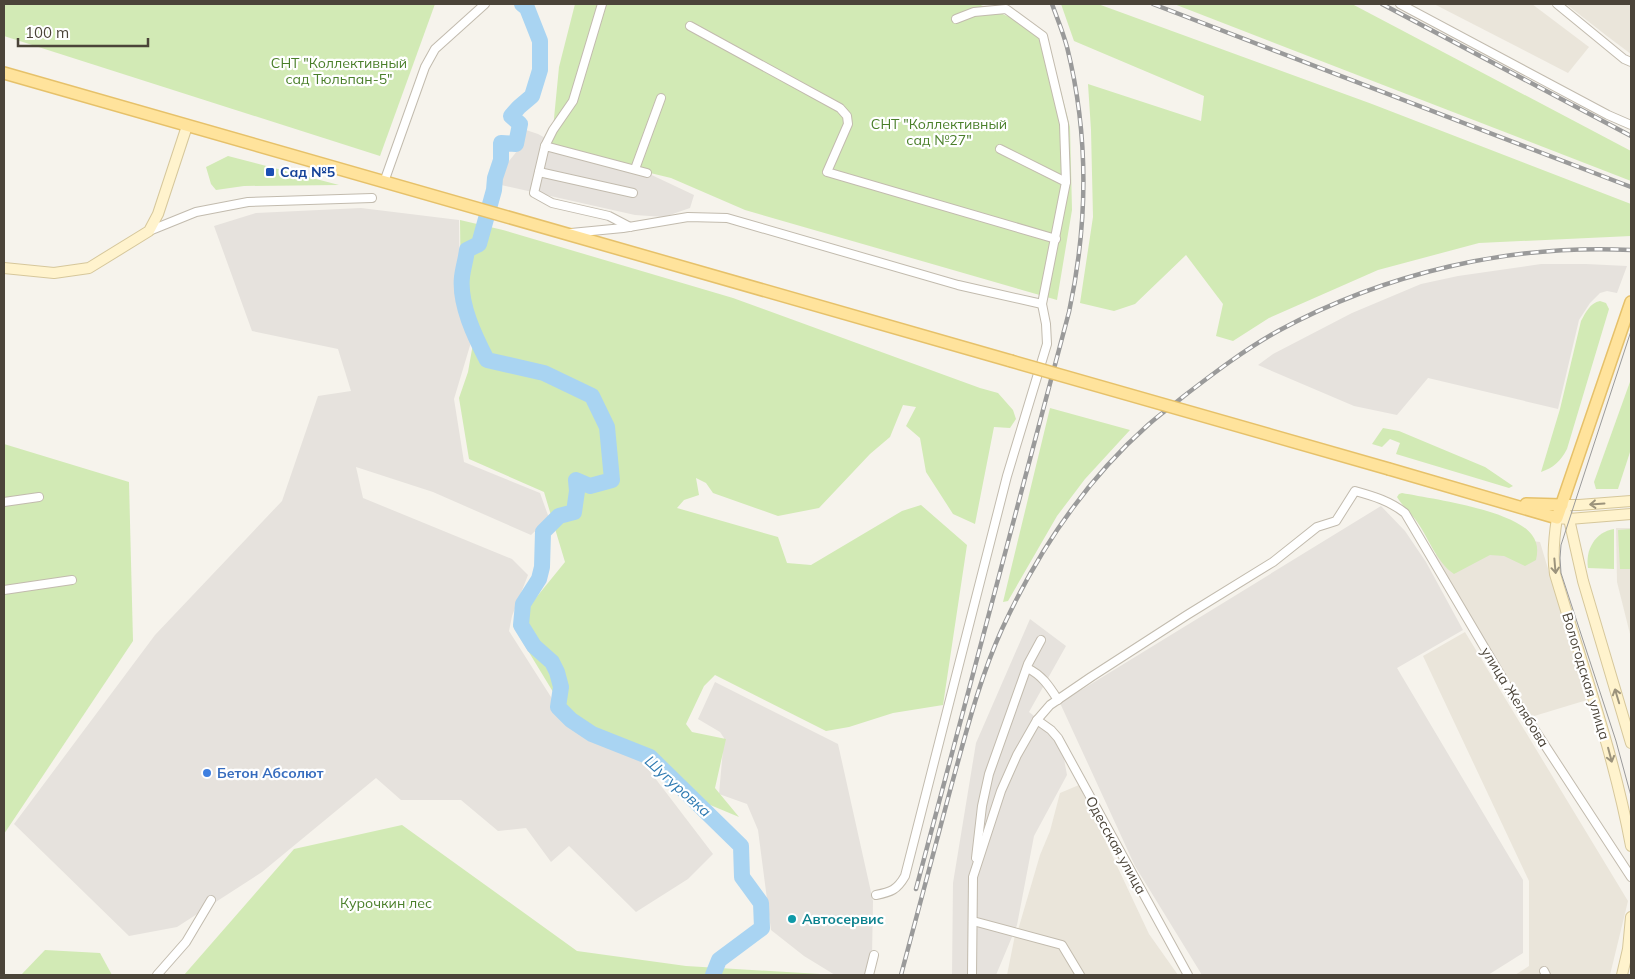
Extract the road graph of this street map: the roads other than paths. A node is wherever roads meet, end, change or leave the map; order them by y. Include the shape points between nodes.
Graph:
1 (485, 4) edge
2 (602, 4) edge
3 (1400, 4) edge
4 (1558, 4) edge
5 (998, 7) edge
6 (956, 19) dead end
7 (690, 26) dead end
8 (1631, 62) edge
9 (4, 73) edge
10 (661, 98) dead end
11 (1631, 125) edge
12 (187, 126) junction
13 (545, 146) junction
14 (1000, 149) dead end
15 (635, 169) junction
16 (539, 172) junction
17 (647, 173) dead end
18 (384, 182) junction
19 (1066, 182) junction
20 (633, 193) dead end
21 (372, 198) dead end
22 (630, 227) junction
23 (149, 231) junction
24 (565, 233) junction
25 (1056, 239) junction
26 (4, 268) edge
27 (1631, 302) edge
28 (1042, 304) junction
29 (39, 497) dead end
30 (1631, 501) edge
31 (4, 502) edge
32 (1512, 504) junction
33 (1562, 505) junction
34 (1631, 514) edge
35 (1557, 518) junction
36 (1569, 520) junction
37 (72, 580) dead end
38 (4, 590) edge
39 (1041, 640) dead end
40 (1027, 668) junction
41 (1058, 700) junction
42 (1037, 720) junction
43 (1631, 743) edge
44 (1631, 846) edge
45 (973, 877) junction
46 (1631, 877) edge
47 (876, 895) dead end
48 (210, 900) dead end
49 (1631, 917) edge
50 (973, 921) junction
51 (874, 955) dead end
52 (157, 975) edge
53 (869, 975) edge
54 (972, 975) edge
55 (1080, 975) edge
56 (1188, 975) edge
57 (1622, 975) edge

1 - 18 street via 435,49 425,67
2 - 13 street via 573,100
3 - 11 street
4 - 8 street
5 - 6 street
5 - 19 street via 1006,9 1043,36 1064,124
7 - 25 street via 840,108 847,116 848,124 827,172
9 - 12 main road
10 - 15 street
12 - 18 main road
12 - 23 main road via 158,214
13 - 15 street
13 - 16 street
14 - 19 street
15 - 17 street
16 - 20 street
16 - 22 street via 534,193 552,203 609,216
18 - 24 main road
19 - 25 street
21 - 23 street via 248,202 196,212
22 - 24 street
22 - 28 street via 688,217 727,218 958,285
23 - 26 main road via 88,268 54,274
24 - 32 main road, bridge
25 - 28 street
27 - 33 main road, Вологодская улица
28 - 47 street via 1047,344 1007,476 905,876 899,887
29 - 31 street
30 -> 33 main road
32 - 33 main road
32 - 35 main road
33 - 35 main road, Вологодская улица
33 - 36 main road, Вологодская улица
34 - 36 main road
35 - 36 main road
35 -> 44 main road, Вологодская улица via 1555,574 1605,736
43 -> 36 main road, Вологодская улица via 1583,581
37 - 38 street
39 - 40 street
40 - 41 street via 1044,679
40 - 45 street via 989,774
41 - 42 street
41 - 46 street, улица Желябова via 1273,562 1317,527 1336,520 1355,490 1378,497 1405,513 1516,701
42 - 45 street via 1016,755
42 - 56 street, Одесская улица via 1058,738
45 - 50 street
48 - 52 street via 186,942
49 - 57 main road
50 - 54 street
50 - 55 street via 1062,945
51 - 53 street

